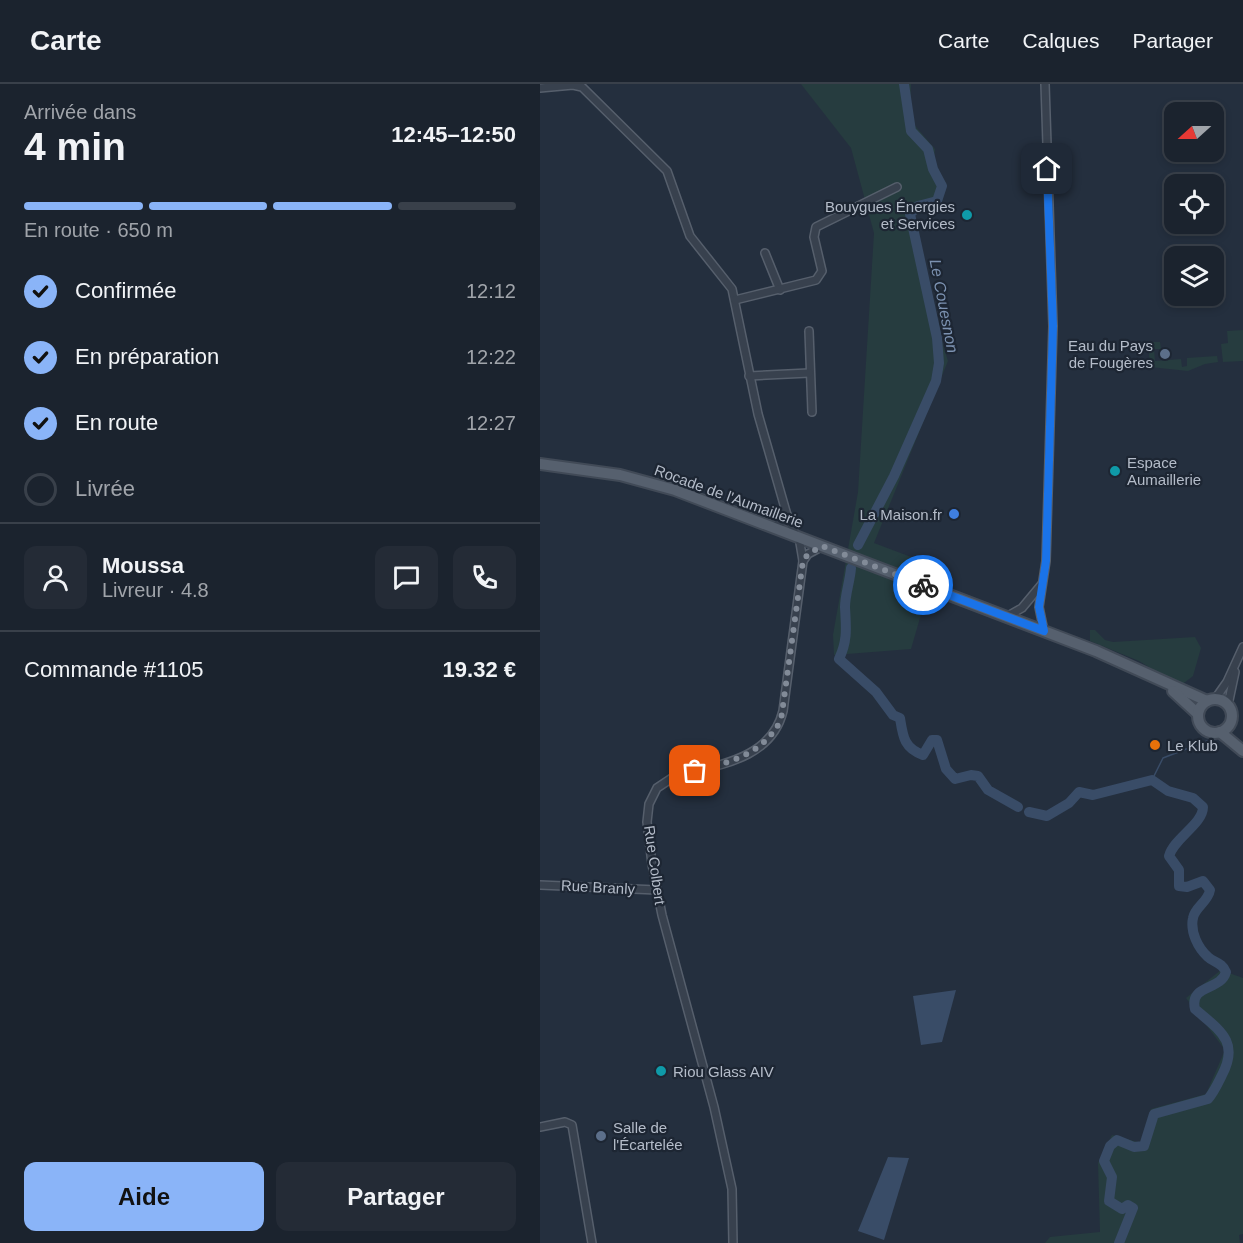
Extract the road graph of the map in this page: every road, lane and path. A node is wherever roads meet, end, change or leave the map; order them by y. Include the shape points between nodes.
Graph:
1 (1045, 84) edge
2 (540, 88) edge
3 (897, 187) dead end
4 (765, 253) dead end
5 (780, 290) junction
6 (735, 300) junction
7 (809, 331) dead end
8 (809, 373) junction
9 (749, 376) junction
10 (812, 412) dead end
11 (540, 464) edge
12 (556, 466) junction
13 (540, 470) edge
14 (788, 515) junction
15 (773, 527) junction
16 (797, 537) junction
17 (822, 546) junction
18 (803, 561) junction
19 (1042, 584) junction
20 (1006, 616) junction
21 (1044, 631) junction
22 (1243, 647) edge
23 (1237, 661) junction
24 (1153, 677) junction
25 (1211, 700) junction
26 (1228, 705) junction
27 (1198, 714) junction
28 (1231, 722) junction
29 (1220, 732) junction
30 (1243, 749) edge
31 (540, 885) edge
32 (657, 890) junction
33 (540, 1127) edge
34 (592, 1243) edge
35 (733, 1243) edge

1 - 19 street via 1053,326 1046,561
2 - 6 street, Rue Colbert via 582,87 660,164 671,180 690,236 725,278
3 - 5 street via 816,226 819,278
4 - 5 street
5 - 6 street
6 - 9 street, Rue Colbert
7 - 8 street
8 - 9 street
8 - 10 street
9 - 14 street, Rue Colbert
11 - 12 main road, Rocade de l'Aumaillerie
12 - 13 main road, Rocade de l'Aumaillerie
12 - 15 main road, Rocade de l'Aumaillerie via 646,481
14 - 15 street
14 - 16 street, Rue Colbert
15 - 16 main road, Rocade de l'Aumaillerie
16 - 17 main road, Rocade de l'Aumaillerie
16 - 18 street, Rue Colbert
17 - 18 street
17 - 20 main road, Rocade de l'Aumaillerie
18 - 32 street, Rue Colbert via 781,720 767,741 749,754 675,776 657,788 649,804 647,822
19 - 20 street via 1022,608
19 - 21 street via 1039,607
20 - 21 main road, Rocade de l'Aumaillerie
21 - 24 main road, Rocade de l'Aumaillerie
22 - 23 street
23 - 25 street via 1227,682
23 - 26 street
24 - 25 main road, Rocade de l'Aumaillerie
24 - 27 main road, Rocade de l'Aumaillerie
25 - 26 main road
25 - 27 main road
26 - 28 main road
27 - 29 main road via 1204,729
28 - 29 main road
28 - 30 main road
29 - 30 main road
31 - 32 street, Rue Branly
32 - 35 street, Rue Colbert via 732,1189
33 - 34 street via 565,1122 572,1125

